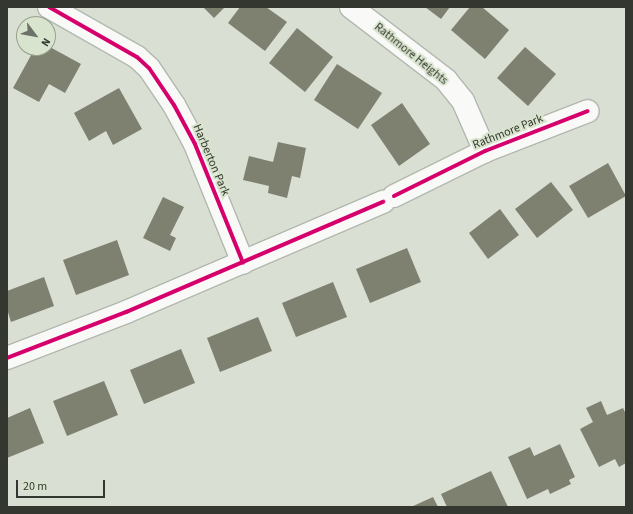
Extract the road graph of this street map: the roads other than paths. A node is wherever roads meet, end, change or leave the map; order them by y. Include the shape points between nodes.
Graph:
1 (49, 7) edge
2 (351, 7) edge
3 (588, 111) dead end
4 (485, 151) junction
5 (243, 263) junction
6 (7, 358) edge

1 - 5 street, Harberton Park via 137,57 149,68 174,105 195,144
2 - 4 street, Rathmore Heights via 446,80 463,101
3 - 4 street, Rathmore Park
4 - 5 street, Rathmore Park via 389,199
5 - 6 street

